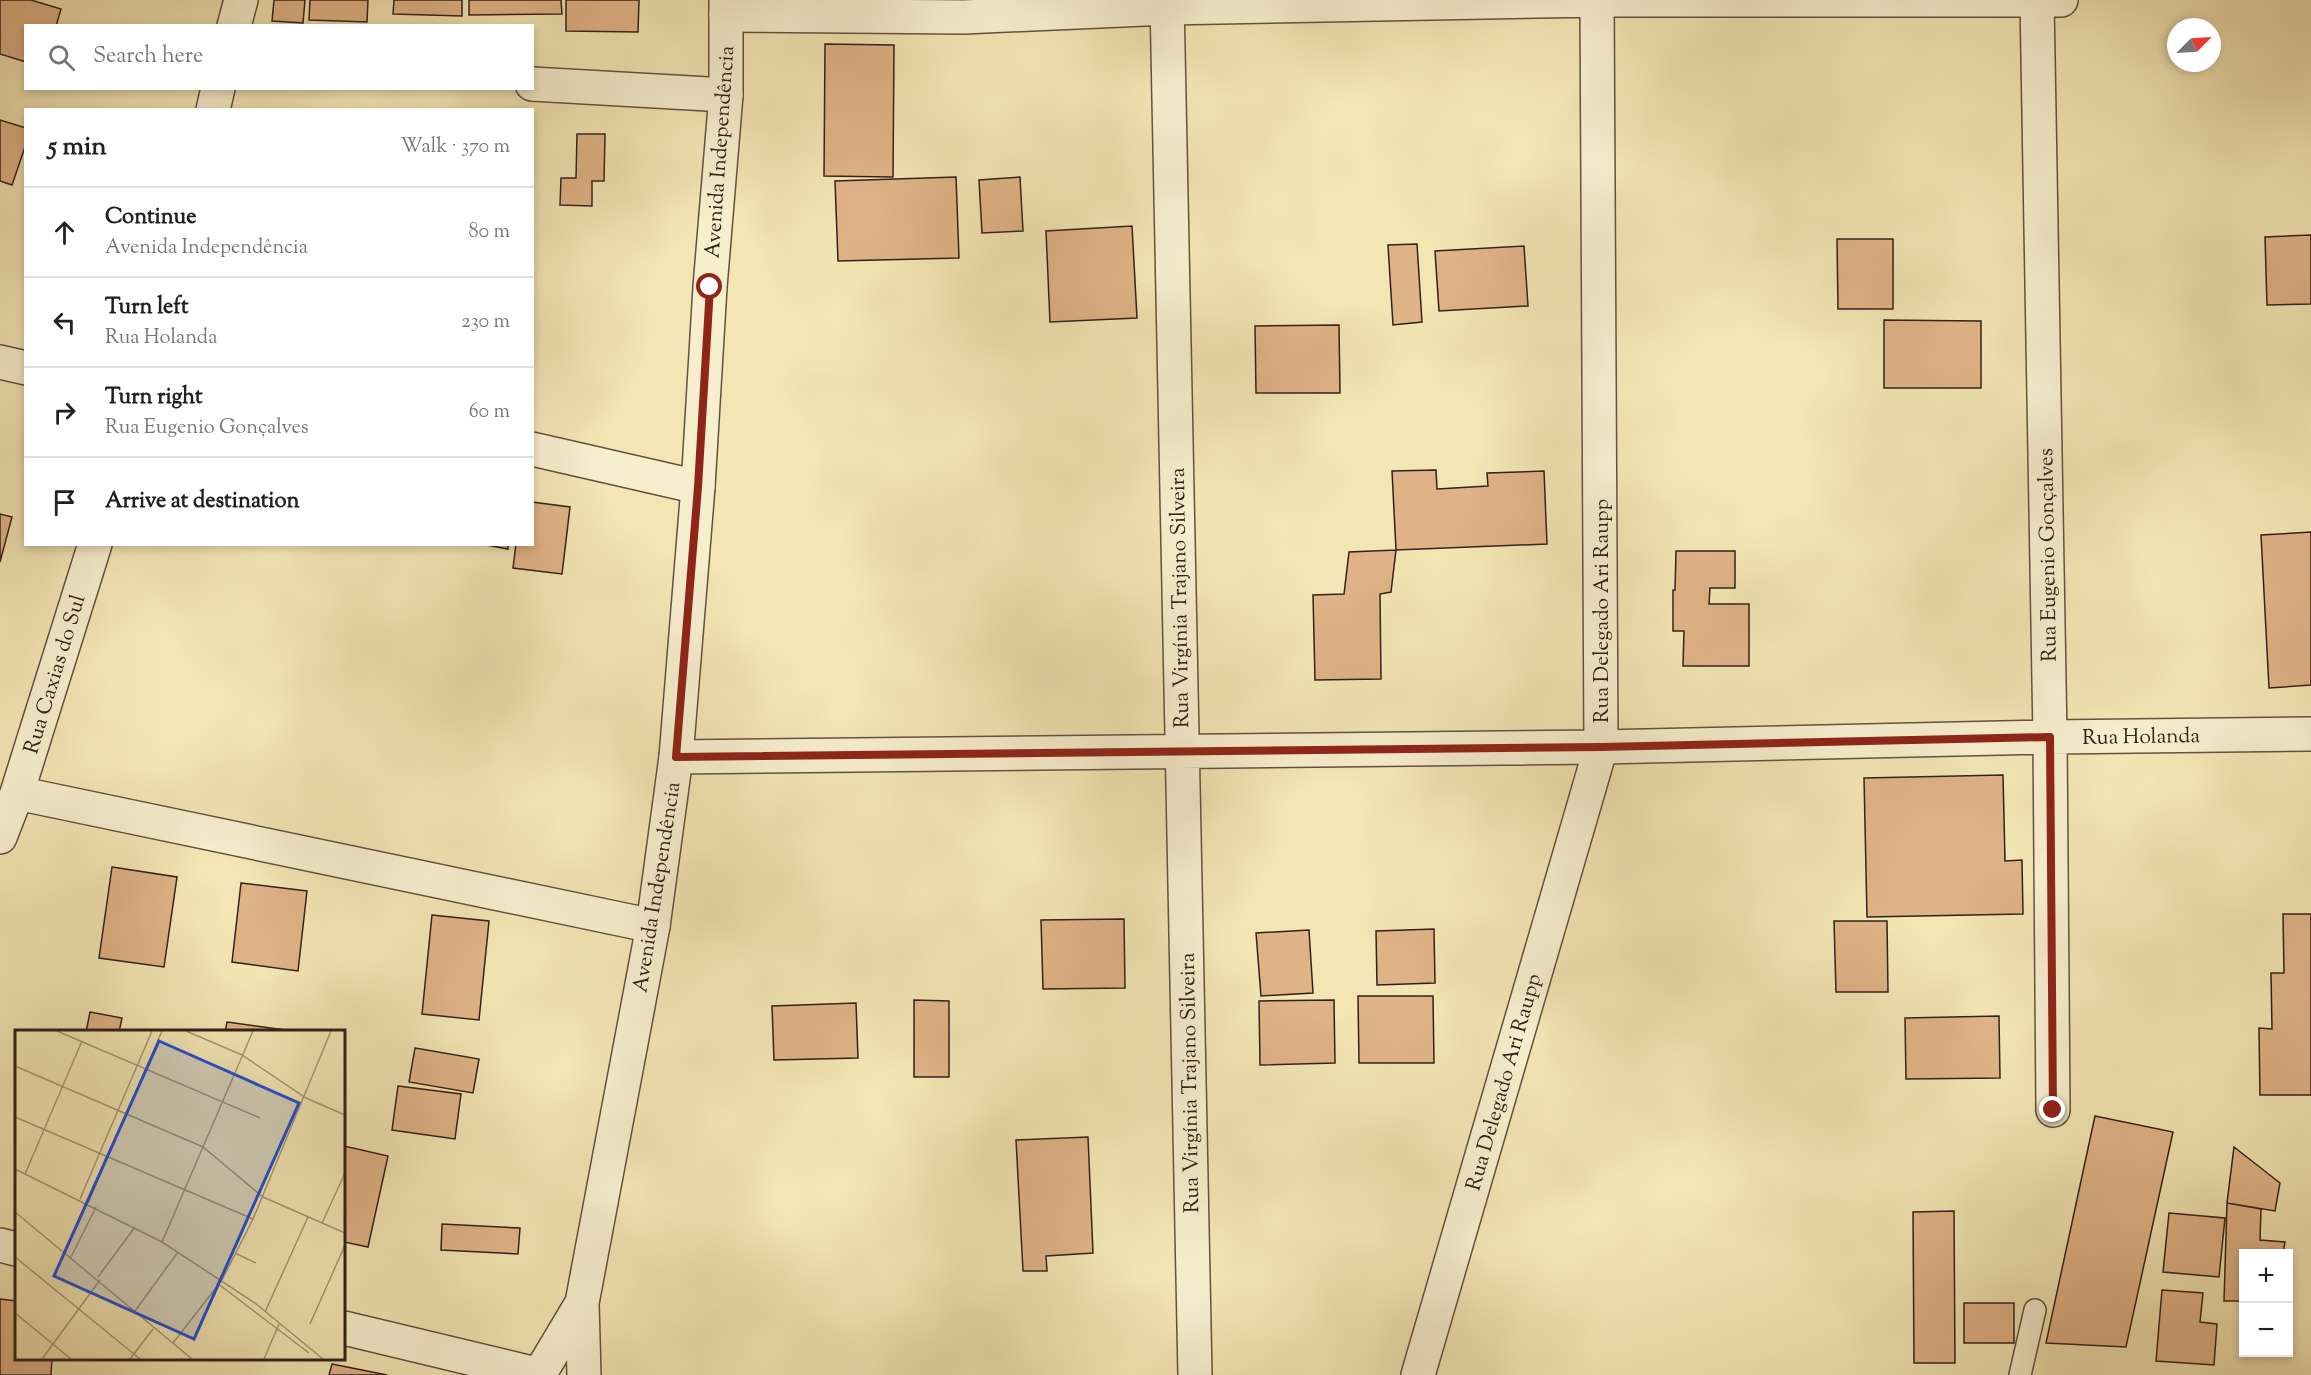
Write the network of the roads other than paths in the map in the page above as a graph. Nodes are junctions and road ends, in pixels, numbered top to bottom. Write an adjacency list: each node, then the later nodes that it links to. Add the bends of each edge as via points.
1 (241, 0): 6 (street)
2 (1597, 0): 3 (street); 4 (street); 18 (street, Rua Delegado Ari Raupp)
3 (2045, 0): 17 (street, Rua Eugenio Gonçalves)
4 (1167, 4): 5 (street, via 964,17); 19 (street, Rua Virgínia Trajano Silveira)
5 (726, 7): 9 (street, Avenida Independência)
6 (235, 24)
7 (534, 84): 9 (street)
8 (218, 90): 10 (street)
9 (726, 95): 14 (street, Avenida Independência)
10 (213, 108)
11 (0, 362): 12 (street)
12 (24, 368)
13 (534, 449): 14 (street)
14 (698, 487): 20 (street, Avenida Independência)
15 (94, 546): 21 (street, Rua Caxias do Sul)
16 (2311, 734): 17 (street, Rua Holanda)
17 (2050, 737): 18 (street, Rua Holanda); 24 (street, Rua Eugenio Gonçalves)
18 (1601, 747): 19 (street, Rua Holanda); 33 (street, Rua Delegado Ari Raupp)
19 (1183, 751): 20 (street, Rua Holanda); 32 (street, Rua Virgínia Trajano Silveira)
20 (676, 757): 23 (street, Avenida Independência)
21 (17, 793): 22 (street, Rua Caxias do Sul); 23 (street)
22 (0, 837)
23 (653, 926): 27 (street, Avenida Independência)
24 (2053, 1110)
25 (0, 1245): 26 (street)
26 (15, 1249)
27 (582, 1302): 30 (street, Avenida Independência); 31 (street, Avenida Independência)
28 (2035, 1310): 34 (lane)
29 (345, 1328): 30 (street)
30 (540, 1375)
31 (584, 1375)
32 (1195, 1375)
33 (1418, 1375)
34 (2020, 1375)

